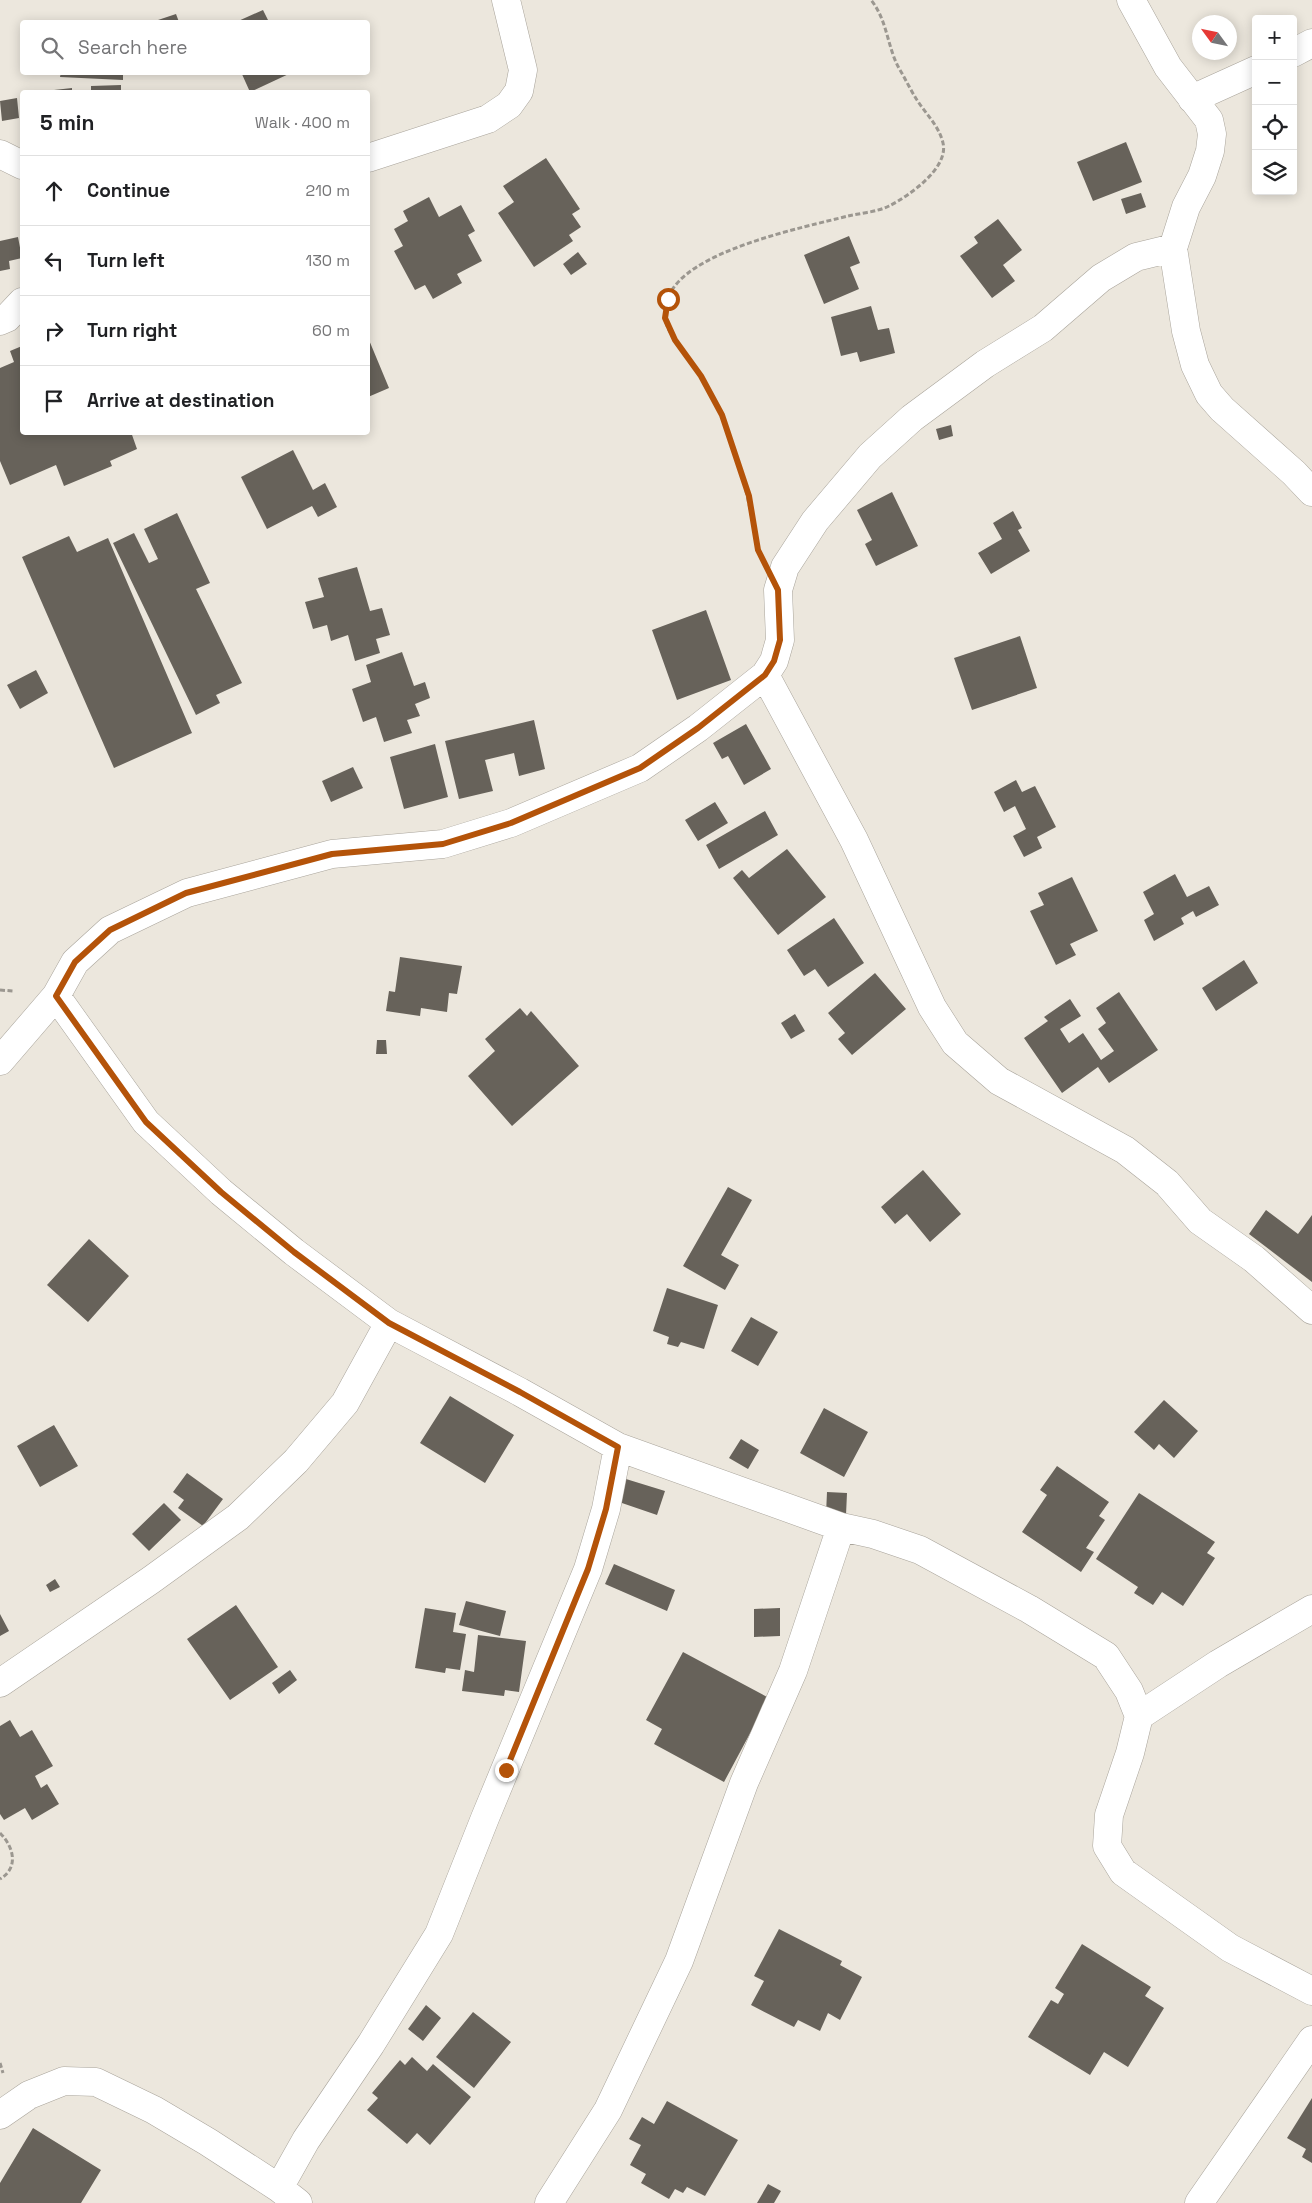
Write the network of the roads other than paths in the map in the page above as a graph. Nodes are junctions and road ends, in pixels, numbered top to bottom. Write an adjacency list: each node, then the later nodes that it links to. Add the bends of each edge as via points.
1 (506, 0): 8 (street, via 523,70 519,91 509,105 488,119)
2 (1131, 0): 6 (street, via 1168,67)
3 (1312, 44): 4 (street)
4 (1297, 51)
5 (1252, 72): 6 (street)
6 (1192, 98): 10 (street, via 1209,120 1212,134 1210,151)
7 (0, 154): 9 (street)
8 (370, 157)
9 (20, 164)
10 (1173, 248): 13 (street, via 1186,331 1195,364 1209,394); 14 (street, via 1136,257 1101,278 1043,328 985,364 912,418 870,456 815,521 785,567 778,590 780,640 774,661)
11 (20, 304): 12 (street)
12 (0, 321)
13 (1312, 492)
14 (765, 675): 15 (street, via 698,728 640,768 511,823 443,844 332,854 186,893 110,930 75,962); 17 (street, via 854,840 932,1007 954,1043 998,1081 1125,1150 1167,1182 1200,1221 1254,1259)
15 (56, 996): 16 (street); 18 (street, via 146,1122 228,1198)
16 (0, 1061)
17 (1312, 1310)
18 (389, 1323): 19 (street); 22 (street, via 345,1403 296,1462 238,1517)
19 (618, 1447): 20 (street); 27 (street, via 606,1509 588,1569 439,1934 371,2044 306,2140)
20 (841, 1527): 23 (street, via 920,1550 1029,1609 1106,1656 1129,1691); 28 (street, via 793,1672 744,1783 679,1961 608,2110)
21 (1312, 1609): 23 (street, via 1218,1664)
22 (0, 1683)
23 (1139, 1716): 24 (street, via 1109,1815 1107,1846 1123,1872 1230,1948)
24 (1312, 1991)
25 (1312, 2040): 29 (street)
26 (0, 2115): 27 (street, via 29,2095 64,2081 96,2082 154,2110)
27 (288, 2195)
28 (549, 2203)
29 (1199, 2203)

